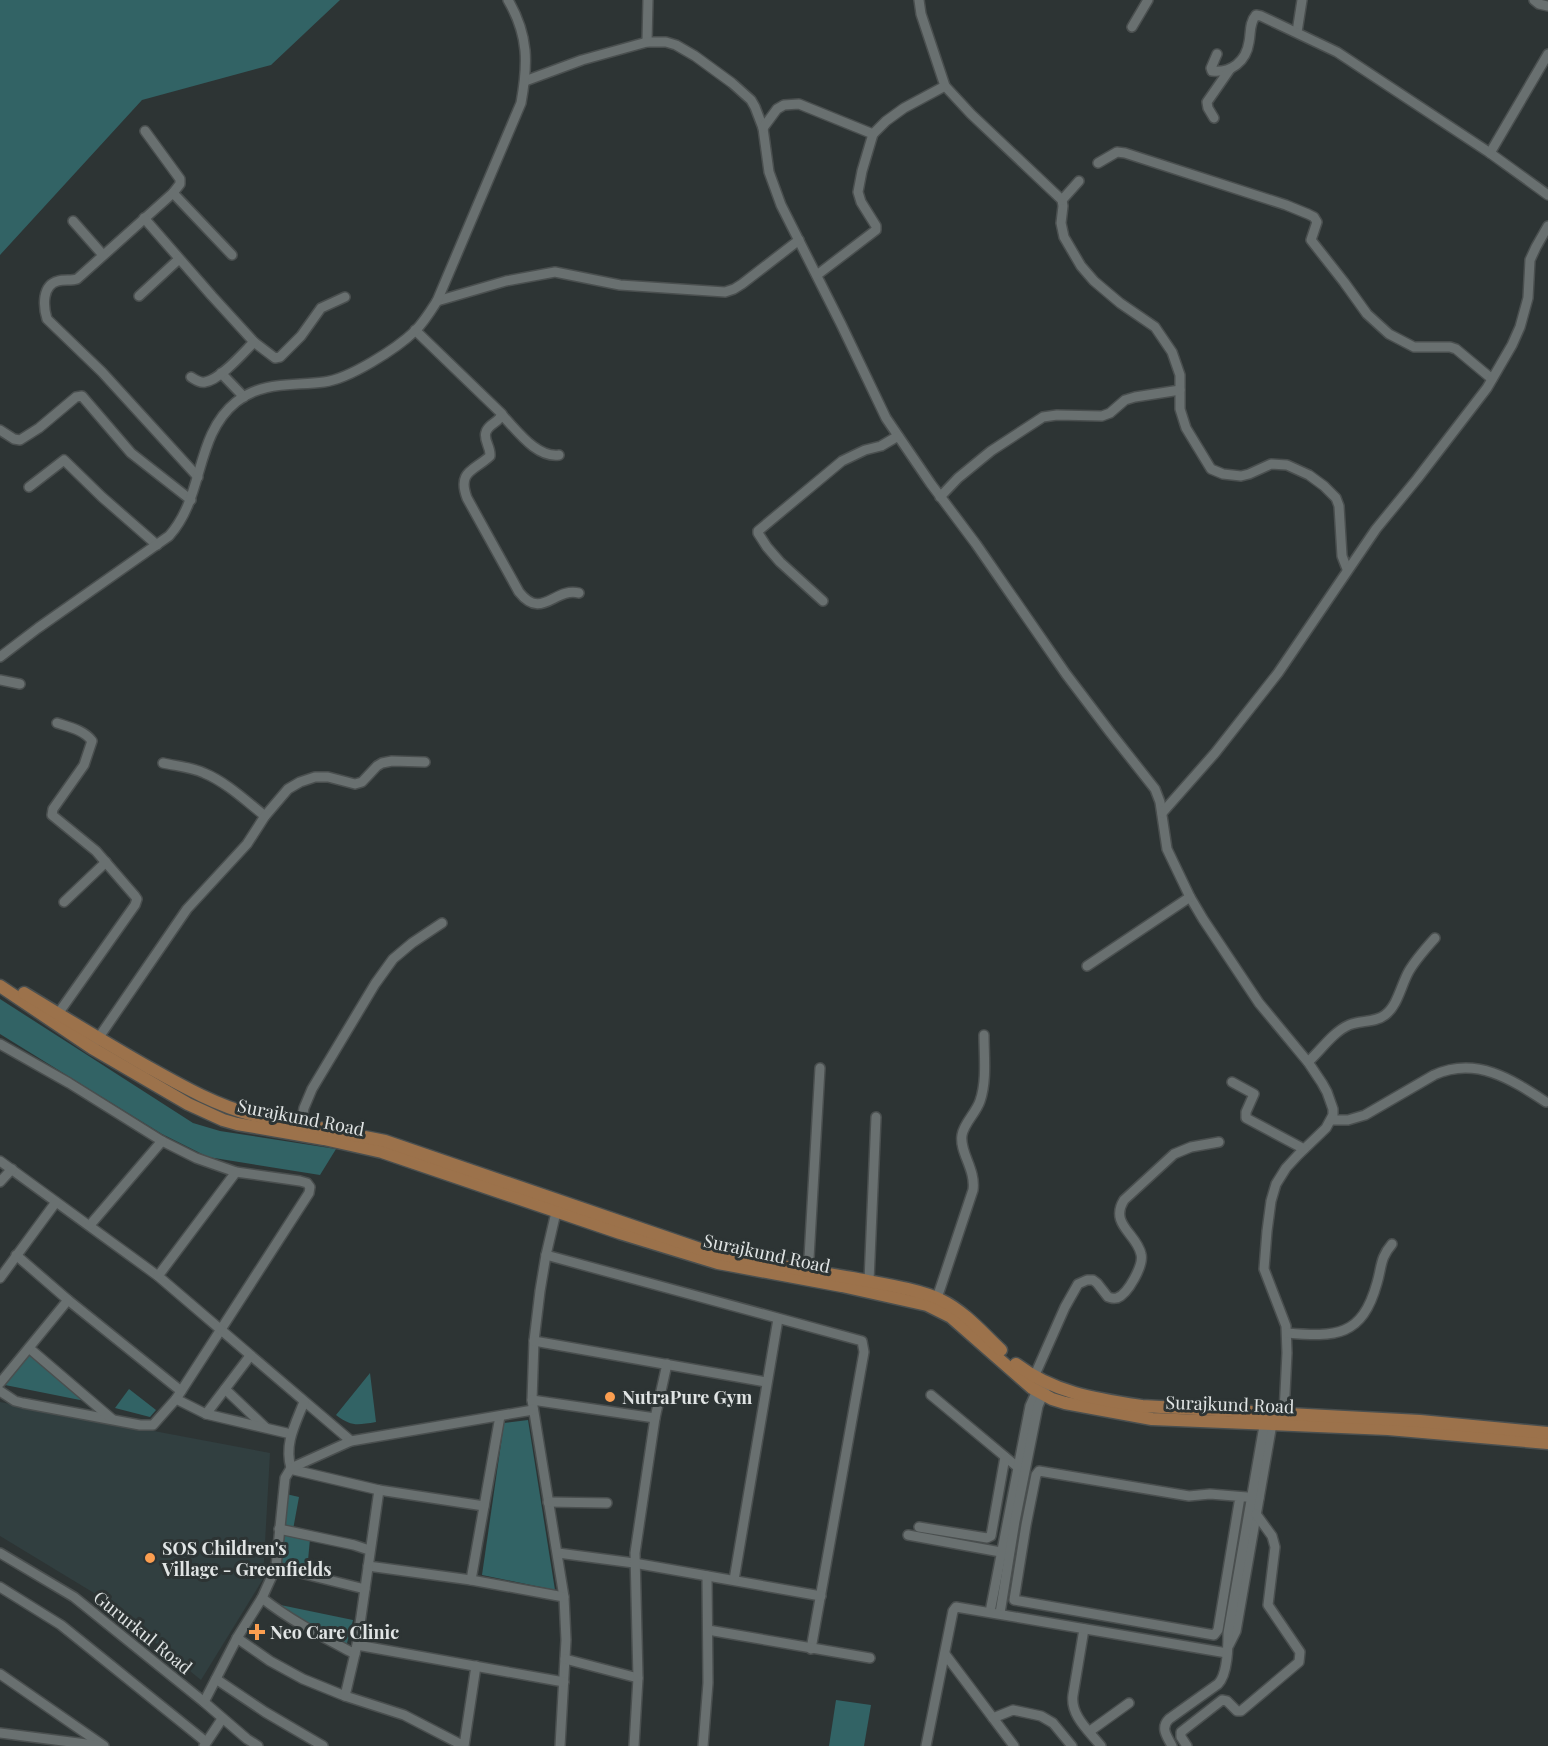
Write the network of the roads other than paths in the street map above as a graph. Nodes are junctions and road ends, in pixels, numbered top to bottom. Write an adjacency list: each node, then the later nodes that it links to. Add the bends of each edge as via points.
1 (508, 0): 14 (street, via 522,32)
2 (648, 0): 10 (street)
3 (919, 0): 15 (street)
4 (1148, 0): 8 (street)
5 (1302, 0): 9 (street)
6 (1534, 0): 7 (street)
7 (1548, 6)
8 (1132, 27)
9 (1297, 32): 13 (street, via 1256,15 1244,57); 20 (street, via 1337,52)
10 (647, 42): 14 (street); 17 (street, via 666,42 696,56 751,100)
11 (1217, 54): 13 (street, via 1212,71)
12 (1548, 54): 20 (street)
13 (1230, 69): 16 (street, via 1207,102)
14 (525, 81): 36 (street, via 521,103)
15 (945, 86): 19 (street, via 904,108); 25 (street)
16 (1214, 118)
17 (763, 128): 19 (street, via 777,109 799,104); 29 (street, via 769,172)
18 (145, 131): 23 (street, via 180,179)
19 (873, 134): 33 (street, via 858,192 876,230)
20 (1490, 153): 24 (street)
21 (1098, 163): 41 (street, via 1117,152 1125,153 1314,217 1317,226 1311,240 1372,319 1389,334 1414,347 1456,349)
22 (1079, 181): 25 (street)
23 (173, 193): 26 (street); 31 (street)
24 (1548, 195)
25 (1062, 200): 42 (street, via 1062,229 1074,256 1094,281 1159,332 1175,358)
26 (144, 218): 30 (street); 32 (street)
27 (73, 221): 30 (street)
28 (1548, 226): 41 (street, via 1530,260 1520,327)
29 (799, 240): 33 (street); 36 (street, via 742,284 725,292 620,285 555,272 506,281)
30 (104, 255): 48 (street, via 75,280 60,280 49,286 45,301 47,319 102,372)
31 (232, 255)
32 (179, 259): 34 (street); 38 (street)
33 (817, 275): 46 (street)
34 (139, 296)
35 (345, 297): 38 (street, via 321,308 280,357)
36 (437, 302): 37 (street)
37 (415, 330): 43 (street, via 341,378 268,386); 44 (street)
38 (254, 342): 39 (street)
39 (221, 373): 40 (street, via 203,382); 43 (street)
40 (191, 377)
41 (1492, 379): 53 (street)
42 (1180, 390): 50 (street, via 1125,400 1102,416 1043,417 991,452); 53 (street, via 1186,428 1213,471 1245,475 1271,464 1292,466 1333,494 1339,506 1342,556)
43 (244, 396): 48 (street, via 217,425)
44 (502, 416): 47 (street, via 540,451 551,456); 54 (street, via 487,430 490,456 463,480 466,498 523,597 541,604 566,592)
45 (0, 430): 51 (street, via 21,440 82,396 131,453)
46 (898, 436): 50 (street); 55 (street, via 842,461 758,531 771,553)
47 (559, 454)
48 (198, 477): 51 (street)
49 (29, 487): 52 (street, via 64,460)
50 (940, 497): 62 (street, via 1072,682 1155,789)
51 (191, 500): 52 (street, via 177,528)
52 (158, 545): 56 (street)
53 (1347, 569): 62 (street, via 1278,673)
54 (579, 593)
55 (823, 601)
56 (0, 657)
57 (0, 680): 58 (street)
58 (20, 684)
59 (57, 723): 64 (street, via 80,731 92,741 84,765 52,814)
60 (425, 762): 63 (street, via 382,763 355,784 328,777 310,778 288,789)
61 (163, 763): 63 (street, via 207,774)
62 (1162, 813): 65 (street, via 1167,849)
63 (265, 816): 74 (street, via 247,844 187,909)
64 (105, 862): 66 (street); 72 (street, via 135,896 136,903)
65 (1190, 897): 69 (street); 76 (street, via 1259,1003)
66 (64, 902)
67 (442, 923): 82 (street, via 397,956 375,984 312,1089)
68 (1435, 938): 76 (street, via 1415,961 1388,1012 1375,1020 1343,1028)
69 (1087, 966)
70 (0, 978): 72 (main road, Surajkund Road)
71 (0, 986): 72 (main road, Surajkund Road)
72 (56, 1017): 74 (main road, Surajkund Road)
73 (984, 1035): 100 (street, via 982,1093 962,1135 974,1186)
74 (95, 1043): 82 (main road, Surajkund Road, via 213,1102); 91 (main road, Surajkund Road, via 188,1104 223,1120 382,1152)
75 (0, 1044): 83 (street)
76 (1308, 1062): 81 (street, via 1330,1099)
77 (820, 1068): 97 (street)
78 (1232, 1082): 85 (street, via 1254,1094 1245,1114 1248,1120)
79 (1546, 1102): 81 (street, via 1509,1079 1460,1067 1434,1075 1357,1118)
80 (876, 1117): 99 (street)
81 (1331, 1120): 85 (street)
82 (301, 1125): 91 (main road, Surajkund Road, via 385,1141)
83 (162, 1141): 88 (street); 92 (street)
84 (1219, 1142): 111 (street, via 1174,1154 1124,1200 1119,1214 1142,1255 1139,1270 1124,1293 1116,1298 1108,1297 1093,1280 1078,1284 1065,1307)
85 (1304, 1149): 104 (street, via 1276,1184 1267,1231 1264,1269)
86 (0, 1161): 87 (street)
87 (12, 1169): 89 (street); 90 (street)
88 (236, 1172): 96 (street); 103 (street, via 300,1180 310,1190)
89 (0, 1182)
90 (56, 1202): 92 (street); 94 (street)
91 (558, 1206): 95 (street); 97 (main road, Surajkund Road, via 703,1250)
92 (90, 1225): 96 (street)
93 (1392, 1244): 104 (street, via 1382,1258 1370,1301 1353,1327 1327,1335)
94 (16, 1255): 98 (street); 101 (street)
95 (546, 1255): 102 (street); 105 (street)
96 (159, 1276): 103 (street)
97 (808, 1276): 99 (main road, Surajkund Road); 111 (main road, Surajkund Road, via 934,1308)
98 (0, 1278)
99 (869, 1281): 100 (main road, Surajkund Road)
100 (937, 1298): 111 (main road, Surajkund Road, via 958,1311)
101 (68, 1300): 106 (street); 114 (street)
102 (778, 1319): 109 (street); 157 (street, via 860,1339 864,1347)
103 (221, 1329): 107 (street); 114 (street)
104 (1287, 1333): 120 (street, via 1287,1371)
105 (534, 1341): 108 (street); 117 (street)
106 (29, 1348): 110 (street); 122 (street)
107 (250, 1356): 112 (street); 116 (street)
108 (667, 1364): 109 (street); 121 (street)
109 (766, 1382): 154 (street)
110 (0, 1383)
111 (1040, 1386): 120 (main road, Surajkund Road, via 1142,1406); 130 (street)
112 (225, 1389): 118 (street); 123 (street)
113 (0, 1391): 122 (street, via 15,1401)
114 (179, 1395): 118 (street); 122 (street, via 153,1425)
115 (931, 1395): 128 (street)
116 (304, 1402): 125 (street); 126 (street)
117 (533, 1405): 119 (street); 121 (street); 134 (street)
118 (206, 1414): 123 (street)
119 (500, 1416): 126 (street); 136 (street)
120 (1272, 1417): 124 (main road, Surajkund Road, via 1420,1421); 127 (main road, Surajkund Road); 133 (street)
121 (655, 1418): 149 (street)
122 (112, 1419)
123 (265, 1427): 125 (street)
124 (1548, 1433)
125 (291, 1434): 129 (street)
126 (351, 1441): 129 (street)
127 (1548, 1443)
128 (1005, 1457): 130 (street); 142 (street)
129 (291, 1468): 131 (street); 141 (street, via 285,1478)
130 (1022, 1471): 138 (street); 143 (street)
131 (379, 1490): 136 (street); 145 (street)
132 (1240, 1497): 133 (street); 139 (street, via 1189,1496 1041,1471 1036,1475); 139 (street, via 1218,1630 1214,1635 1015,1601)
133 (1255, 1498): 137 (street); 166 (street)
134 (548, 1502): 135 (street); 147 (street)
135 (607, 1503)
136 (484, 1506): 153 (street)
137 (1256, 1514): 166 (street, via 1236,1631); 194 (street, via 1275,1547 1268,1605 1300,1652 1299,1662 1241,1711 1222,1700 1181,1732)
138 (1015, 1521): 139 (street); 148 (street)
139 (1026, 1525)
140 (919, 1527): 142 (street, via 987,1538)
141 (279, 1529): 145 (street); 151 (street)
142 (993, 1530): 143 (street)
143 (1006, 1532): 148 (street)
144 (908, 1535): 148 (street)
145 (369, 1550): 150 (street)
146 (0, 1553): 176 (street, Gururkul Road, via 74,1598)
147 (558, 1553): 149 (street); 158 (street)
148 (1006, 1553): 160 (street)
149 (634, 1563): 152 (street); 172 (street)
150 (368, 1566): 153 (street); 156 (street)
151 (276, 1567): 156 (street); 159 (street)
152 (707, 1576): 154 (street); 162 (street)
153 (471, 1580): 158 (street)
154 (734, 1580): 157 (street)
155 (0, 1587): 182 (street, via 61,1625)
156 (365, 1589): 165 (street)
157 (821, 1596): 164 (street)
158 (564, 1597): 169 (street)
159 (262, 1598): 163 (street); 165 (street, via 311,1631)
160 (995, 1612): 161 (street); 167 (street, via 954,1608)
161 (1084, 1629): 166 (street); 180 (street, via 1072,1700 1075,1713)
162 (708, 1630): 164 (street); 188 (street)
163 (237, 1638): 173 (street); 175 (street, via 280,1668)
164 (811, 1649): 168 (street)
165 (356, 1650): 170 (street); 175 (street)
166 (1227, 1650): 193 (street, via 1221,1682 1165,1723)
167 (945, 1654): 178 (street); 189 (street)
168 (870, 1658)
169 (565, 1659): 172 (street); 174 (street)
170 (476, 1666): 174 (street); 175 (street, via 464,1746 411,1718)
171 (0, 1674): 183 (street)
172 (638, 1678): 187 (street)
173 (216, 1679): 176 (street); 185 (street)
174 (564, 1683): 186 (street)
175 (345, 1696)
176 (204, 1702): 179 (street, Gururkul Road)
177 (1129, 1703): 180 (street)
178 (993, 1718): 190 (street); 191 (street, via 1013,1710 1041,1716 1053,1723)
179 (222, 1719): 182 (street); 184 (street, Gururkul Road)
180 (1090, 1731): 192 (street)
181 (0, 1733): 183 (street)
182 (205, 1744)
183 (103, 1746)
184 (258, 1746)
185 (323, 1746)
186 (560, 1746)
187 (634, 1746)
188 (704, 1746)
189 (926, 1746)
190 (1014, 1746)
191 (1072, 1746)
192 (1101, 1746)
193 (1172, 1746)
194 (1187, 1746)

